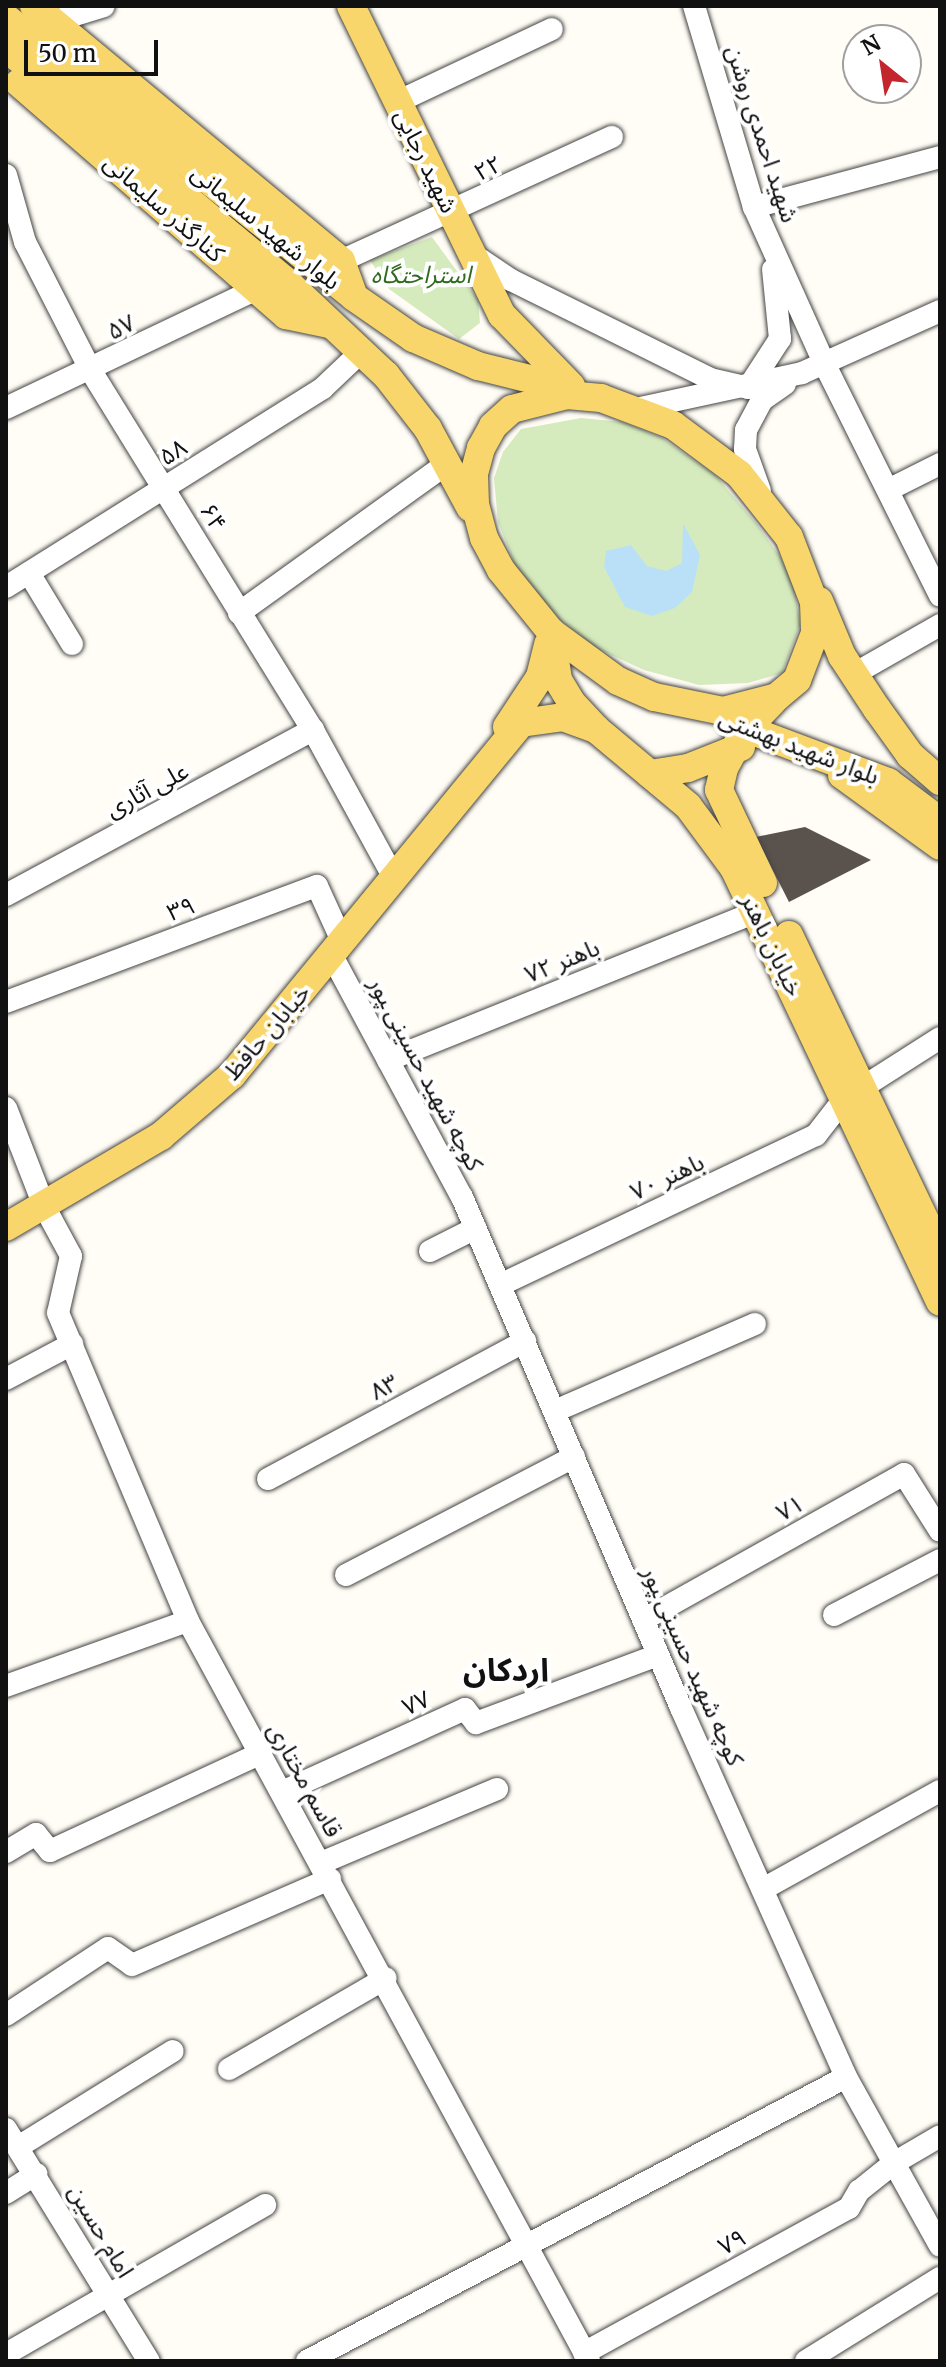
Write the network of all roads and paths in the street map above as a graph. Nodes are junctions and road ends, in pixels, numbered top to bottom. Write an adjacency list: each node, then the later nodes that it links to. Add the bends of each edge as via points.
1 (104, 6): 4 (street)
2 (351, 6): 9 (main road, شهید رجایی)
3 (694, 6): 13 (street, شهید احمدی روشن)
4 (43, 14): 18 (main road)
5 (6, 18): 20 (main road, بلوار شهید سلیمانی)
6 (552, 29): 9 (street)
7 (6, 48): 22 (main road, بلوار شهید سلیمانی)
8 (6, 72): 19 (main road, کنارگذر سلیمانی)
9 (397, 102): 14 (main road, شهید رجایی)
10 (612, 137): 14 (street, ۲۲)
11 (940, 157): 13 (street)
12 (6, 175): 15 (street, ۶۴)
13 (754, 207): 16 (street, شهید احمدی روشن)
14 (452, 214): 17 (main road, شهید رجایی); 18 (street, ۲۲)
15 (12, 220): 25 (street, ۶۴)
16 (769, 241): 24 (street, شهید احمدی روشن); 27 (street, via 780,339)
17 (471, 253): 27 (street, via 511,280 696,373); 28 (main road, شهید رجایی, via 502,315)
18 (341, 261): 20 (main road)
19 (257, 289): 22 (main road, کنارگذر سلیمانی, via 286,315); 25 (street, ۵۷)
20 (354, 297): 28 (main road, بلوار شهید سلیمانی, via 443,353)
21 (940, 311): 24 (street)
22 (332, 325): 23 (main road, بلوار شهید سلیمانی)
23 (361, 352): 31 (main road, بلوار شهید سلیمانی, via 386,375); 33 (street, ۵۸, via 323,388)
24 (824, 363): 26 (street); 34 (street, شهید احمدی روشن)
25 (91, 371): 29 (street, ۵۷); 33 (street, ۶۴)
26 (802, 373): 27 (street); 35 (street, via 762,400 746,430 751,473)
27 (748, 388): 30 (street)
28 (589, 395): 30 (main road, بلوار شهید سلیمانی); 36 (main road, via 538,400 512,409 493,426 474,474)
29 (6, 408)
30 (636, 409): 35 (main road, بلوار شهید سلیمانی, via 706,448)
31 (448, 463): 36 (main road, بلوار شهید سلیمانی); 41 (street)
32 (940, 464): 34 (street)
33 (166, 488): 38 (street, ۵۸); 41 (street, ۶۴)
34 (888, 490): 40 (street, شهید احمدی روشن)
35 (766, 503): 37 (main road, بلوار شهید بهشتی)
36 (484, 538): 43 (main road, بلوار شهید سلیمانی, via 501,570)
37 (805, 570): 45 (main road, بلوار شهید بهشتی); 46 (main road, خیابان باهنر, via 815,633 797,680)
38 (29, 573): 39 (street, ۵۸); 44 (street)
39 (6, 587)
40 (940, 596)
41 (239, 613): 50 (street, ۶۴)
42 (940, 625): 45 (street)
43 (551, 632): 47 (main road, بلوار شهید سلیمانی, via 618,681 654,697); 49 (main road, خیابان باهنر, via 558,680); 55 (main road, خیابان حافظ, via 540,677)
44 (72, 644)
45 (854, 674): 48 (main road, بلوار شهید بهشتی)
46 (777, 697): 47 (main road, via 723,711); 51 (main road, خیابان باهنر)
47 (694, 705): 51 (main road, بلوار شهید بهشتی)
48 (877, 709): 53 (main road); 56 (main road, بلوار شهید بهشتی, via 910,755)
49 (596, 729): 54 (main road, خیابان باهنر); 55 (main road, خیابان حافظ, via 563,717 533,718 510,733)
50 (313, 730): 59 (street, ۶۴); 60 (street, علی آثاری)
51 (740, 740): 52 (main road, بلوار شهید بهشتی, via 779,743); 54 (main road, via 688,768); 66 (main road, خیابان باهنر, via 719,790)
52 (815, 756): 57 (main road, بلوار شهید بهشتی, via 888,782); 58 (main road)
53 (940, 758)
54 (650, 774): 61 (main road, خیابان باهنر, via 709,830)
55 (474, 776): 59 (main road, خیابان حافظ)
56 (940, 781)
57 (940, 821)
58 (940, 846)
59 (394, 878): 62 (main road, خیابان حافظ)
60 (6, 895)
61 (756, 912): 65 (street, باهنر ۷۲); 66 (main road, خیابان باهنر)
62 (338, 949): 63 (street, ۳۹, via 317,886); 65 (street, کوچه شهید حسینی ‍پور); 68 (main road, خیابان حافظ, via 271,1032 196,1109 115,1166)
63 (6, 1002)
64 (940, 1038): 66 (street, باهنر ۷۰)
65 (388, 1060): 71 (street, کوچه شهید حسینی ‍پور)
66 (853, 1093): 69 (main road, خیابان باهنر); 74 (street, باهنر ۷۰, via 816,1135); 75 (main road, خیابان باهنر)
67 (6, 1108): 68 (street, قاسم مختاری)
68 (44, 1206): 70 (main road, خیابان حافظ); 78 (street, قاسم مختاری, via 71,1256 58,1313)
69 (933, 1218): 73 (main road, خیابان باهنر)
70 (6, 1227)
71 (476, 1228): 72 (street); 74 (street, کوچه شهید حسینی ‍پور)
72 (430, 1251)
73 (940, 1252)
74 (500, 1285): 77 (street, کوچه شهید حسینی ‍پور)
75 (940, 1302)
76 (755, 1324): 80 (street)
77 (525, 1341): 80 (street, کوچه شهید حسینی ‍پور); 82 (street, ۸۳)
78 (72, 1344): 79 (street); 88 (street, قاسم مختاری)
79 (6, 1379)
80 (555, 1411): 81 (street, کوچه شهید حسینی ‍پور)
81 (574, 1457): 85 (street); 87 (street, کوچه شهید حسینی ‍پور)
82 (268, 1479)
83 (938, 1526): 87 (street, ۷۱, via 904,1474)
84 (940, 1560): 86 (street)
85 (346, 1575)
86 (834, 1615)
87 (643, 1620): 89 (street, کوچه شهید حسینی ‍پور)
88 (188, 1621): 90 (street); 91 (street, قاسم مختاری)
89 (658, 1655): 94 (street, ۷۷, via 476,1723 465,1709); 97 (street, کوچه شهید حسینی ‍پور)
90 (6, 1686)
91 (261, 1753): 94 (street, قاسم مختاری); 95 (street, via 50,1851 36,1834)
92 (497, 1789): 96 (street)
93 (940, 1791): 97 (street)
94 (282, 1792): 96 (street, قاسم مختاری)
95 (6, 1852)
96 (326, 1871): 98 (street, قاسم مختاری); 99 (street, via 132,1965 108,1948)
97 (763, 1889): 102 (street, کوچه شهید حسینی ‍پور)
98 (386, 1978): 101 (street); 109 (street, قاسم مختاری)
99 (6, 2015)
100 (173, 2051): 104 (street)
101 (229, 2069)
102 (846, 2077): 105 (street, کوچه شهید حسینی ‍پور); 109 (street)
103 (940, 2136): 105 (street, ۷۹)
104 (12, 2138): 106 (street, امام حسین)
105 (894, 2163): 110 (street, کوچه شهید حسینی ‍پور); 114 (street, ۷۹, via 859,2191 849,2208)
106 (37, 2174): 107 (street); 112 (street, امام حسین)
107 (6, 2193)
108 (265, 2205): 112 (street)
109 (528, 2241): 114 (street, قاسم مختاری); 116 (street)
110 (940, 2246)
111 (940, 2278): 117 (street)
112 (107, 2291): 113 (street); 115 (street, امام حسین)
113 (6, 2354)
114 (586, 2357)
115 (149, 2361)
116 (307, 2361)
117 (806, 2361)

